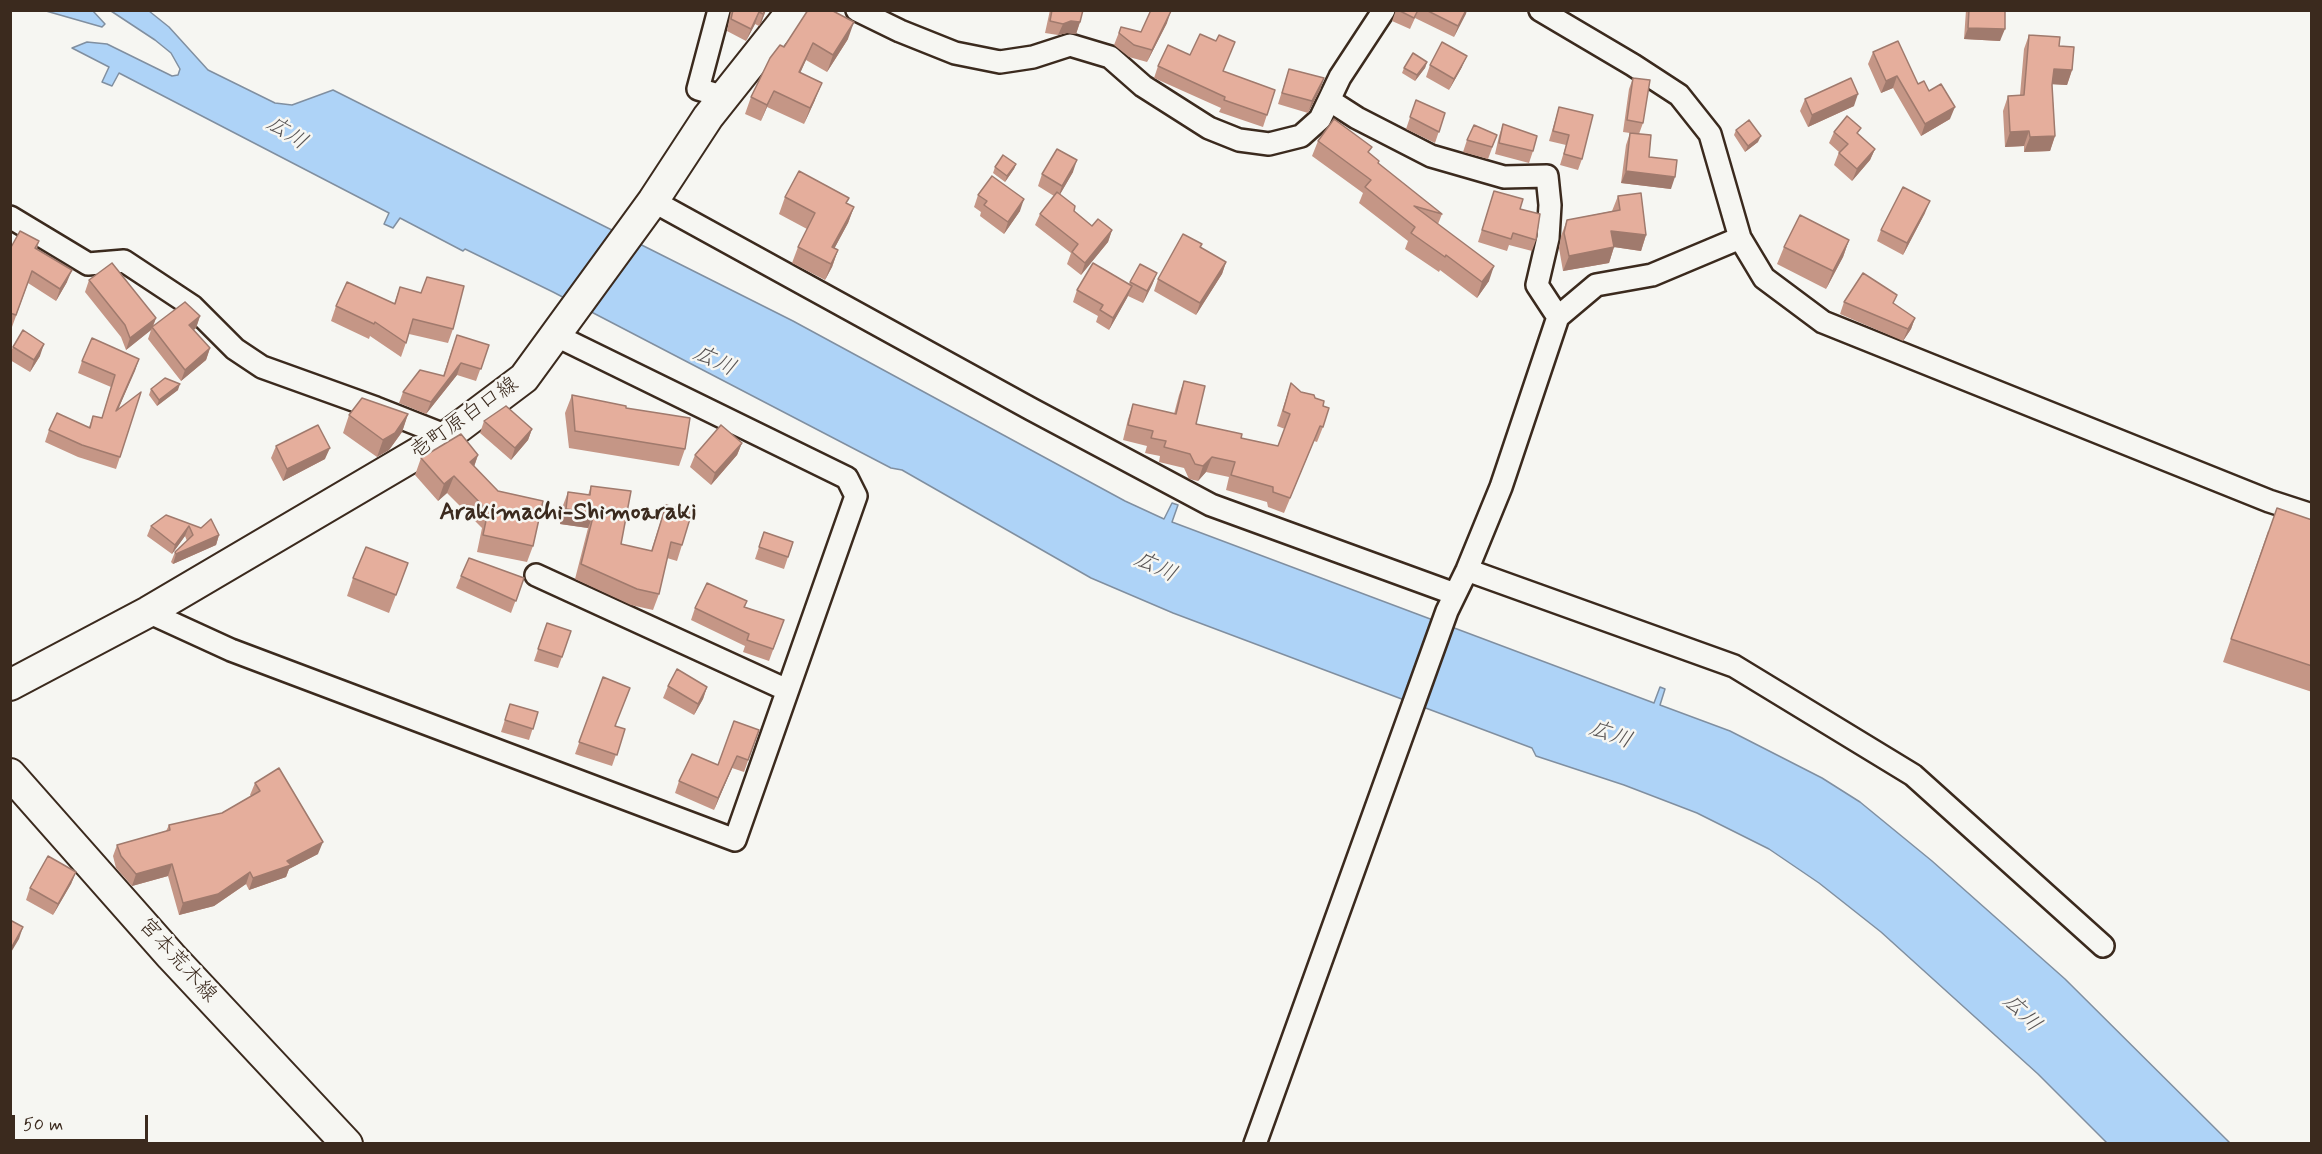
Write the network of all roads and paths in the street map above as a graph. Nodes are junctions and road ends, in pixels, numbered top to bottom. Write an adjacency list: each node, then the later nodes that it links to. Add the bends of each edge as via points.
1 (719, 10): 6 (street, via 698,89)
2 (793, 10): 6 (main road, 壱町原白口線)
3 (857, 10): 7 (street, via 955,53 1000,62 1070,45 1110,57 1143,86 1209,128 1239,140 1269,144 1301,136 1320,118)
4 (1384, 10): 7 (street)
5 (1540, 10): 10 (street, via 1678,95 1710,134)
6 (725, 97): 8 (main road, 壱町原白口線)
7 (1329, 100): 11 (street, via 1431,156 1504,177 1547,176 1548,238 1537,285)
8 (645, 210): 12 (main road, 壱町原白口線); 17 (street, via 1211,506)
9 (10, 217): 13 (street, via 88,264 124,261 192,306 235,349 262,367)
10 (1740, 238): 11 (street, via 1652,275 1596,285); 14 (street, via 1764,278 1823,322)
11 (1558, 317): 15 (street, via 1501,487)
12 (559, 331): 13 (main road, 壱町原白口線, via 524,378); 20 (street, via 847,478 856,496)
13 (447, 436): 18 (main road, 壱町原白口線)
14 (2312, 515)
15 (1467, 570): 17 (street); 22 (street, via 1734,666 1913,775)
16 (536, 575): 20 (street)
17 (1451, 603): 24 (street)
18 (148, 612): 19 (main road, 壱町原白口線); 20 (street, via 231,650 735,840)
19 (10, 685)
20 (787, 690)
21 (10, 774): 23 (main road, 宮本荒木線, via 171,956)
22 (2103, 946)
23 (347, 1143)
24 (1255, 1143)

